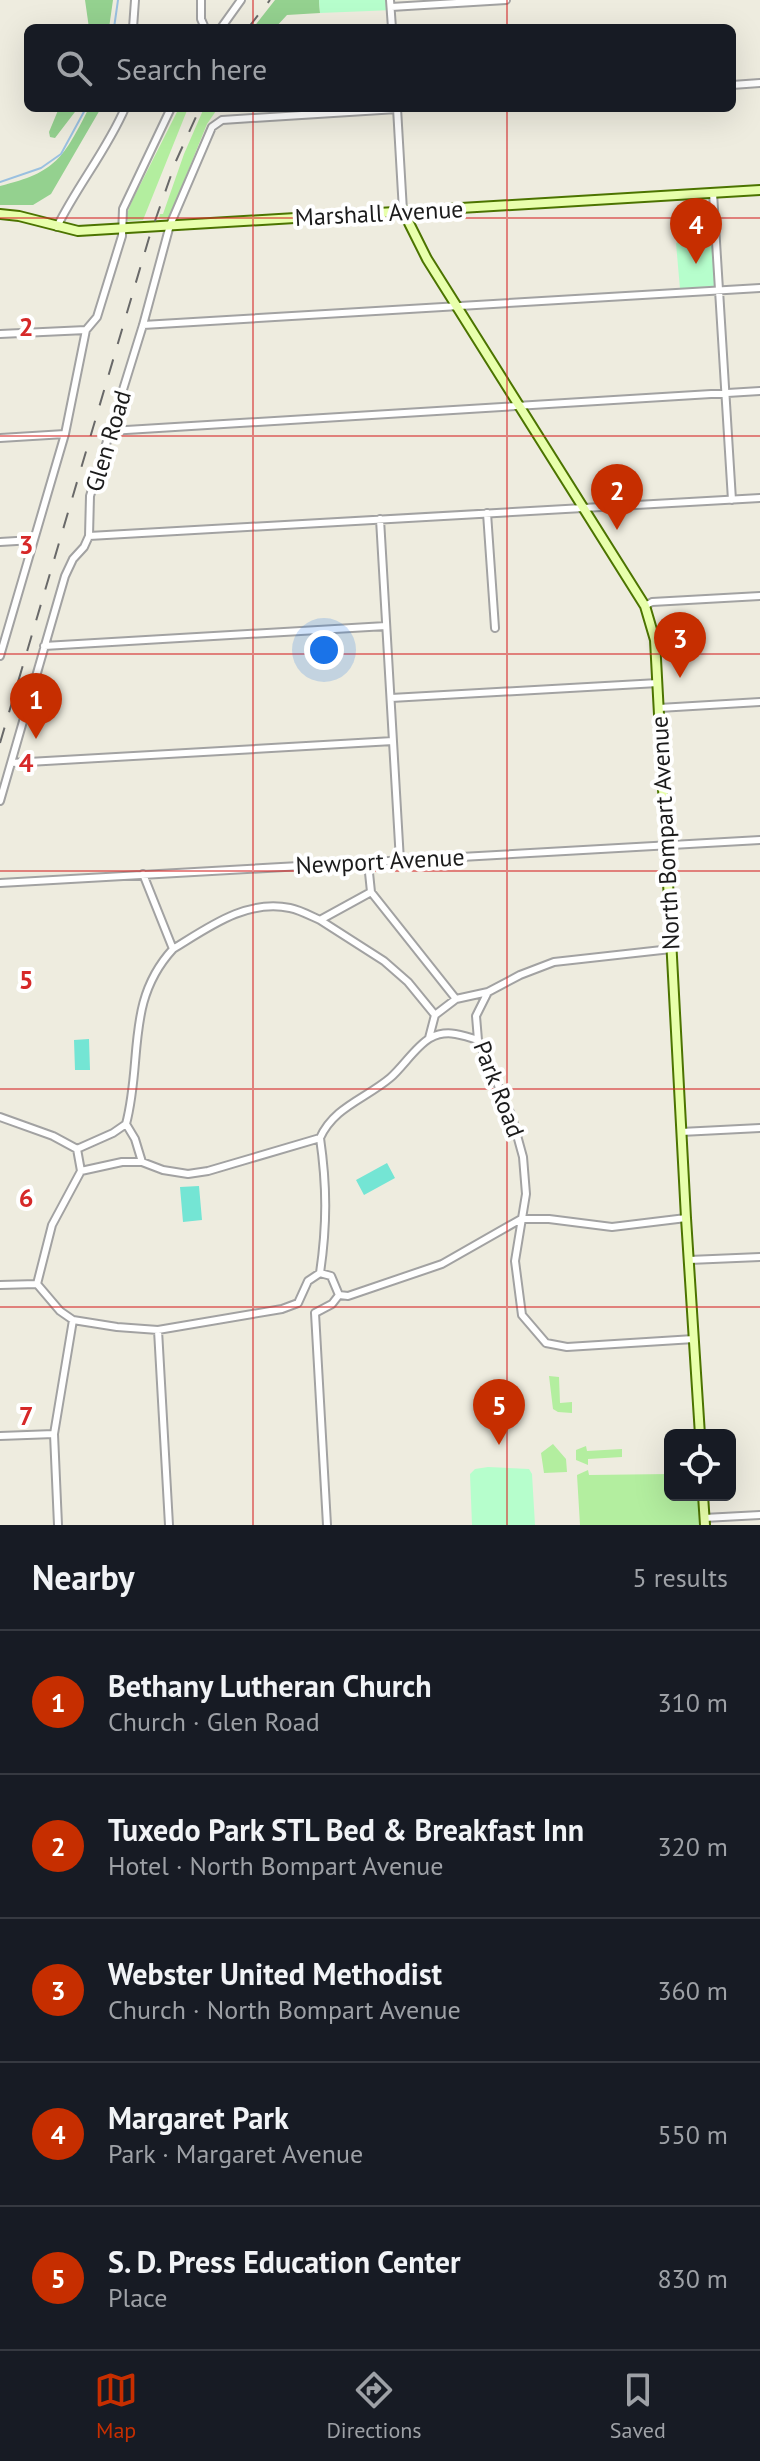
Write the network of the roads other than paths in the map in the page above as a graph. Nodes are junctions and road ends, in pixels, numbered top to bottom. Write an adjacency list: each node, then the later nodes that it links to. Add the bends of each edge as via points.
1 (135, 0): 6 (street)
2 (201, 0): 7 (street)
3 (241, 0): 8 (street)
4 (506, 0): 5 (street)
5 (391, 3): 9 (street)
6 (133, 24)
7 (203, 24)
8 (224, 24)
9 (392, 24)
10 (760, 83): 11 (street)
11 (736, 85)
12 (123, 112): 21 (street)
13 (169, 112): 22 (street, Glen Road, via 123,209)
14 (339, 112): 20 (street, Glen Road, via 222,120 212,127)
15 (397, 112): 18 (street, North Bompart Avenue)
16 (760, 190): 17 (street, Marshall Avenue)
17 (713, 193): 18 (street, Marshall Avenue); 24 (street)
18 (403, 211): 20 (street, Marshall Avenue); 25 (street, North Bompart Avenue)
19 (0, 214): 21 (street, Marshall Avenue)
20 (170, 225): 22 (street, Marshall Avenue); 26 (street, Glen Road)
21 (57, 227): 22 (street, Marshall Avenue)
22 (122, 227): 27 (street, Glen Road, via 97,317)
23 (760, 288): 24 (street)
24 (718, 290): 25 (street); 30 (street)
25 (456, 306): 26 (street); 31 (street, North Bompart Avenue)
26 (143, 325): 32 (street, Glen Road)
27 (86, 330): 28 (street); 33 (street, Glen Road)
28 (0, 334)
29 (760, 391): 30 (street)
30 (724, 393): 31 (street); 36 (street)
31 (519, 406): 32 (street); 37 (street, North Bompart Avenue)
32 (110, 431): 40 (street, Glen Road, via 90,496)
33 (65, 434): 34 (street); 41 (street, Glen Road)
34 (0, 438)
35 (760, 498): 36 (street)
36 (732, 500): 37 (street)
37 (581, 507): 38 (street); 44 (street, North Bompart Avenue)
38 (487, 513): 39 (street); 46 (street)
39 (380, 519): 40 (street); 45 (street)
40 (89, 536): 47 (street, Glen Road, via 65,576)
41 (33, 540): 42 (street); 48 (street, Glen Road)
42 (0, 542)
43 (760, 596): 44 (street)
44 (645, 606): 49 (street, North Bompart Avenue, via 655,640)
45 (386, 626): 47 (street); 50 (street)
46 (495, 628)
47 (44, 646): 54 (street, Glen Road)
48 (1, 652)
49 (658, 683): 50 (street); 52 (street, North Bompart Avenue)
50 (391, 698): 53 (street)
51 (760, 702): 52 (street)
52 (659, 708): 57 (street, North Bompart Avenue)
53 (393, 741): 54 (street); 58 (street)
54 (11, 763): 55 (street, Glen Road)
55 (0, 801)
56 (760, 840): 57 (street, Newport Avenue)
57 (666, 844): 58 (street, Newport Avenue); 65 (street, North Bompart Avenue)
58 (400, 861): 59 (street, Newport Avenue)
59 (368, 863): 60 (street, Newport Avenue); 62 (street)
60 (143, 874): 61 (street, Newport Avenue); 64 (street)
61 (0, 883)
62 (371, 892): 63 (street); 67 (street)
63 (320, 920): 64 (street, via 290,908 256,906); 68 (street, via 384,961)
64 (173, 949): 72 (street, via 139,1009 134,1094)
65 (671, 949): 66 (street, via 554,962); 74 (street, North Bompart Avenue)
66 (488, 992): 67 (street); 70 (street, Park Road, via 476,1016)
67 (456, 999): 68 (street)
68 (435, 1015): 69 (street)
69 (429, 1039): 70 (street, via 455,1032); 75 (street, via 389,1078 334,1116)
70 (478, 1040): 80 (street, Park Road, via 520,1140 526,1194)
71 (0, 1117): 76 (street)
72 (126, 1124): 76 (street); 77 (street)
73 (760, 1128): 74 (street)
74 (681, 1132): 79 (street, North Bompart Avenue)
75 (320, 1138): 77 (street, via 188,1174); 83 (street, via 327,1204)
76 (77, 1149): 78 (street)
77 (142, 1162): 78 (street)
78 (81, 1171): 84 (street, via 52,1225)
79 (686, 1218): 80 (street, via 612,1227); 82 (street, North Bompart Avenue)
80 (521, 1219): 86 (street, via 442,1264); 91 (street, Park Road, via 515,1261 522,1315 546,1343 567,1347)
81 (760, 1257): 82 (street)
82 (689, 1260): 91 (street, North Bompart Avenue)
83 (320, 1273): 86 (street, via 331,1276); 87 (street, via 308,1281)
84 (37, 1284): 85 (street); 89 (street)
85 (0, 1285)
86 (339, 1295): 88 (street)
87 (298, 1303): 88 (street); 90 (street)
88 (315, 1313): 100 (street)
89 (73, 1320): 90 (street); 93 (street)
90 (158, 1330): 99 (street)
91 (694, 1339): 92 (street, North Bompart Avenue)
92 (700, 1429)
93 (54, 1434): 94 (street); 98 (street)
94 (0, 1436)
95 (703, 1501): 97 (street)
96 (760, 1515): 97 (street)
97 (705, 1522)
98 (58, 1525)
99 (169, 1525)
100 (327, 1525)

